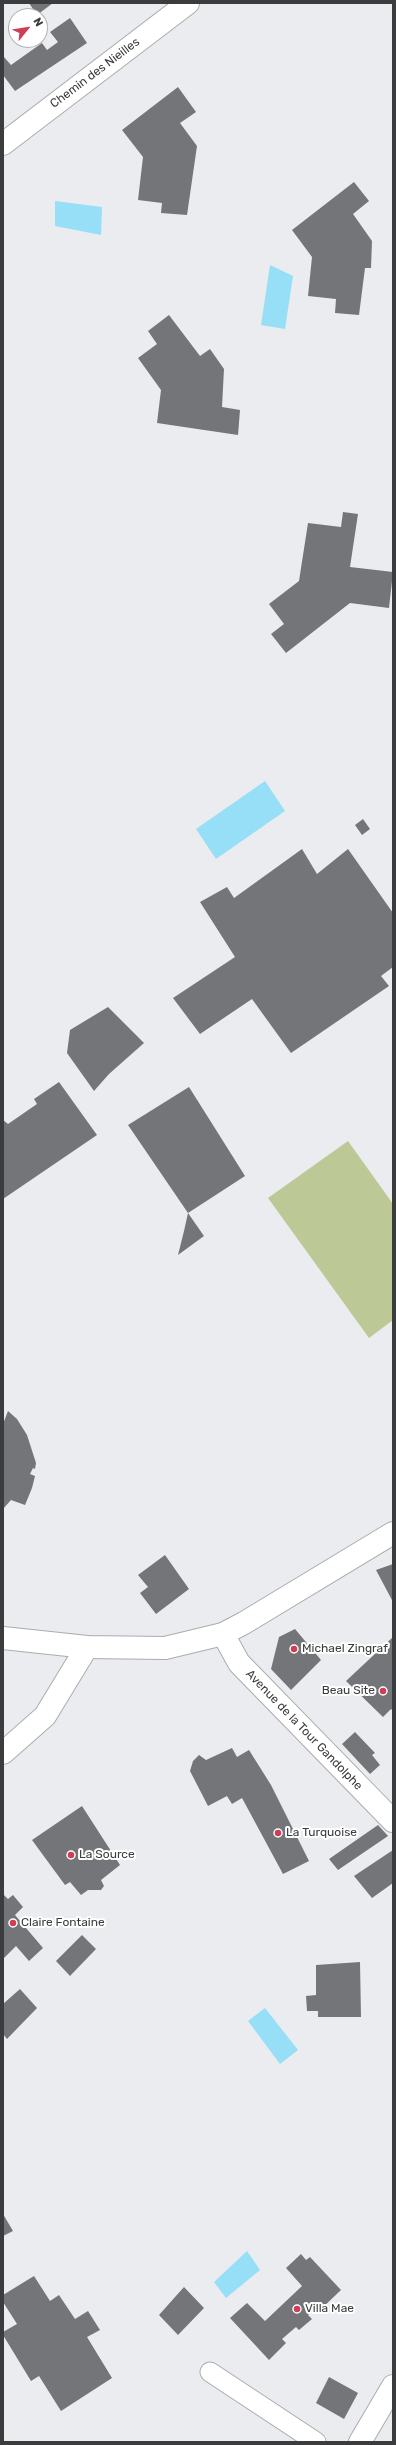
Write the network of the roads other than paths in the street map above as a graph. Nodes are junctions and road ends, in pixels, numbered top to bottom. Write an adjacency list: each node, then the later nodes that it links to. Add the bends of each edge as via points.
1 (188, 3): 2 (street, Chemin des Nieilles)
2 (3, 144)
3 (392, 1534): 4 (street)
4 (223, 1634): 6 (street, via 166,1648); 8 (street, Avenue de la Tour Gandolphe, via 239,1663)
5 (3, 1638): 6 (street)
6 (87, 1647): 7 (street, via 45,1716)
7 (3, 1753)
8 (393, 1821)
9 (210, 2372): 11 (lane)
10 (393, 2386): 12 (street)
11 (316, 2442)
12 (360, 2442)

